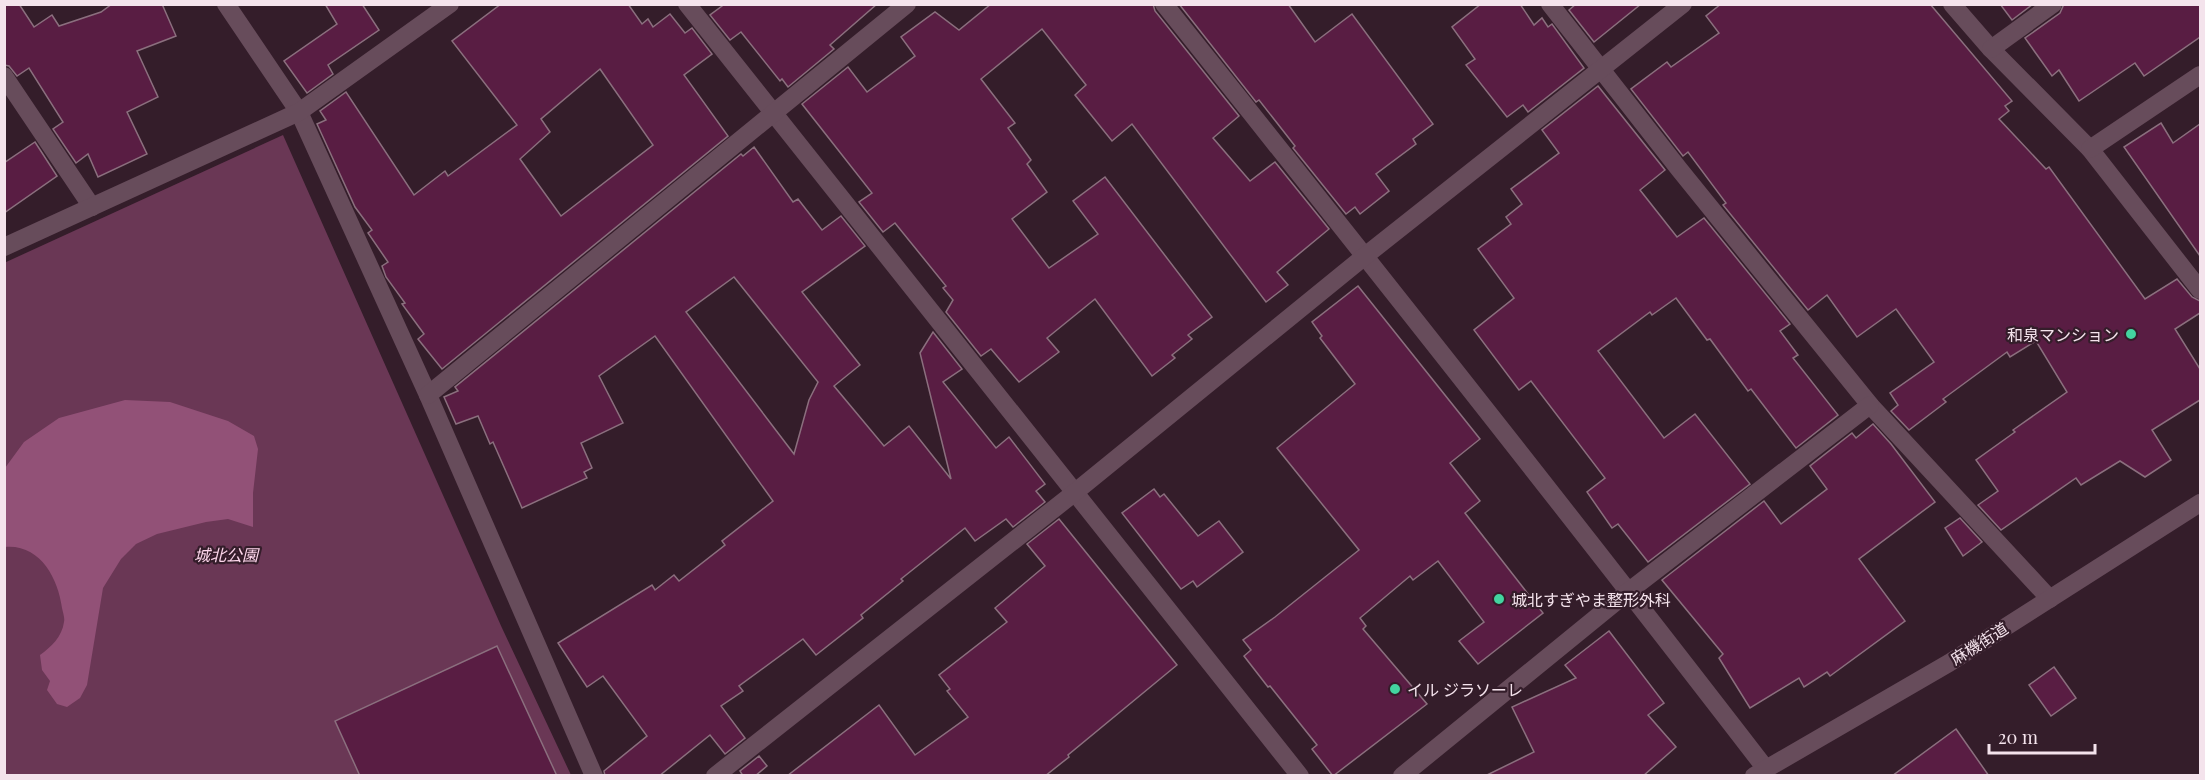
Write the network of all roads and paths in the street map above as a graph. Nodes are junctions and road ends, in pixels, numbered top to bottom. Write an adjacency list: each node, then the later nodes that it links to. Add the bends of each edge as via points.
1 (226, 4): 14 (street)
2 (450, 4): 14 (street)
3 (687, 4): 15 (street)
4 (907, 4): 15 (street)
5 (1164, 4): 19 (street)
6 (1550, 4): 11 (street)
7 (1683, 4): 11 (street)
8 (1952, 4): 10 (street)
9 (2053, 4): 10 (street)
10 (1991, 49): 16 (street)
11 (1601, 68): 19 (street); 22 (street)
12 (2200, 75): 16 (street)
13 (4, 76): 17 (street)
14 (299, 112): 17 (street); 21 (street)
15 (773, 112): 21 (street); 23 (street)
16 (2090, 149): 20 (street)
17 (92, 207): 18 (street)
18 (4, 247)
19 (1365, 256): 23 (street); 25 (street)
20 (2200, 290)
21 (428, 394): 28 (street)
22 (1870, 405): 25 (street); 26 (street)
23 (1074, 493): 29 (street); 30 (street)
24 (2200, 503): 26 (street, 麻機街道)
25 (1629, 591): 27 (street); 31 (street)
26 (2050, 599): 27 (street, 麻機街道, via 1949,663)
27 (1760, 772)
28 (594, 776)
29 (715, 776)
30 (1300, 776)
31 (1402, 776)

